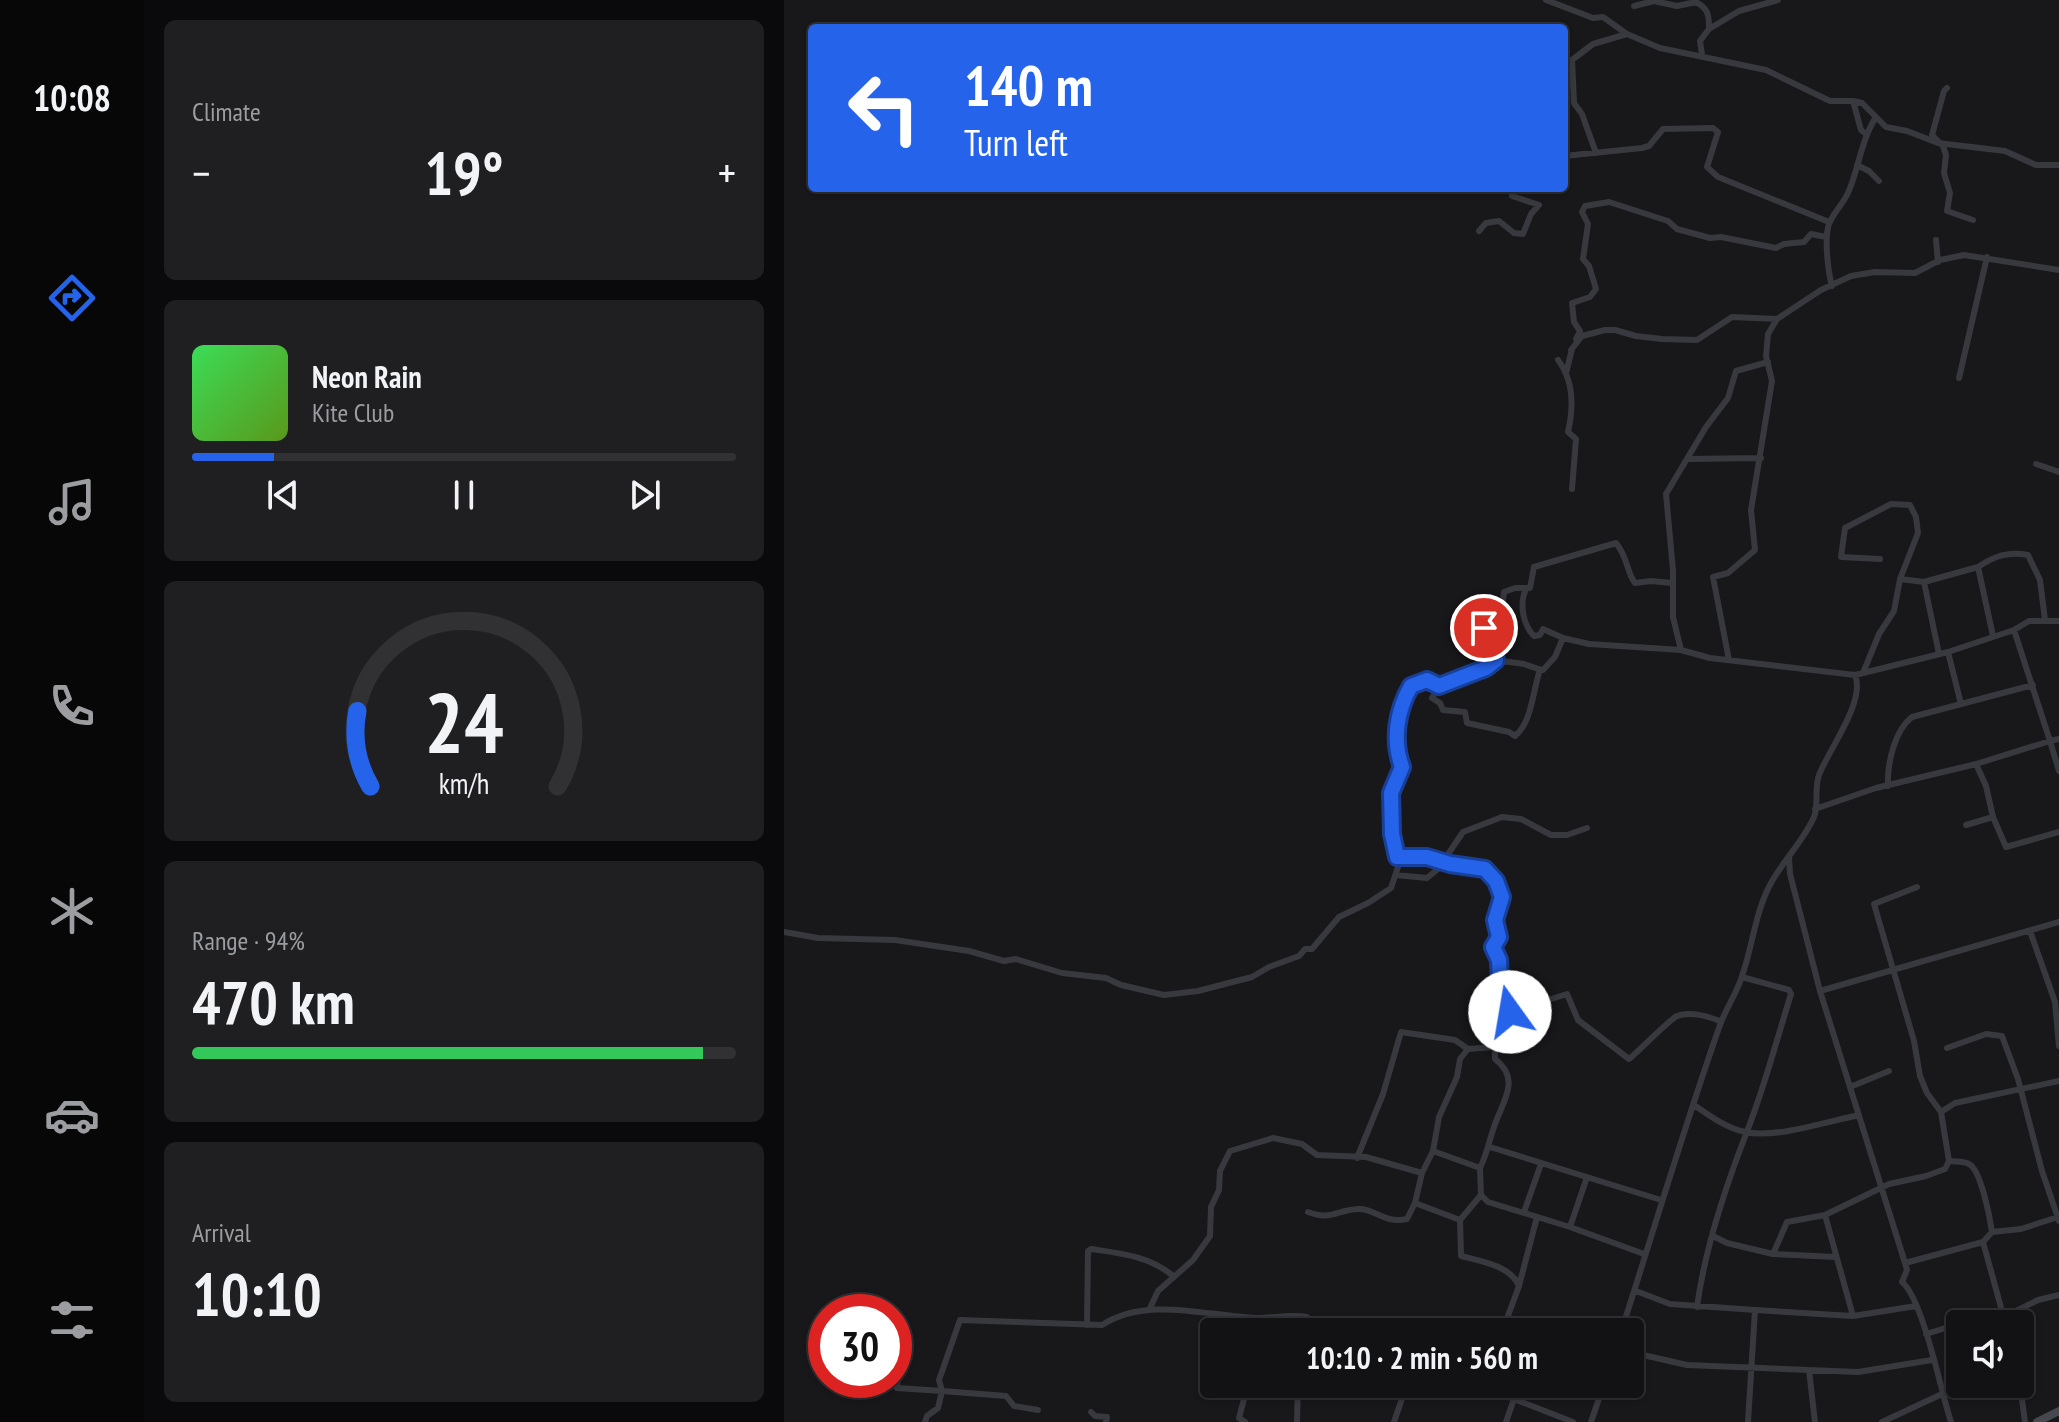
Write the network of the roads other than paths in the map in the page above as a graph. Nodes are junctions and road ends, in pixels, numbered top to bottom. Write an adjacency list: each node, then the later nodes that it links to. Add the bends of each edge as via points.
1 (1546, 0): 5 (street, via 1603,17)
2 (1778, 0): 4 (street, via 1739,11)
3 (1634, 6): 4 (street, via 1696,2 1709,13)
4 (1709, 29): 6 (street, via 1700,41)
5 (1627, 34): 6 (street, via 1660,48); 7 (street, via 1593,44)
6 (1702, 55): 9 (street, via 1766,70 1830,101)
7 (1568, 61): 13 (street, via 1574,103)
8 (1947, 88): 12 (street, via 1932,135)
9 (1853, 101): 10 (street); 11 (street)
10 (1876, 117): 11 (street); 12 (street, via 1886,127)
11 (1866, 134): 15 (street)
12 (1938, 143): 16 (street, via 2005,151 2036,165); 19 (street, via 1946,155 1947,211)
13 (1596, 153): 14 (street); 20 (street, via 1649,146 1663,129 1713,128 1718,132 1707,167 1718,177)
14 (1568, 156)
15 (1857, 165): 17 (street); 20 (street, via 1849,192)
16 (2059, 165)
17 (1879, 181)
18 (1512, 192): 21 (street, via 1539,205 1523,234 1499,221 1486,223)
19 (1973, 220)
20 (1829, 222): 22 (street)
21 (1479, 231)
22 (1826, 237): 27 (street); 29 (street, via 1811,234 1804,242 1776,248 1684,231 1609,202 1585,206 1583,259 1596,289 1572,303 1580,331)
23 (1936, 240): 25 (street)
24 (1987, 257): 25 (street, via 1964,255); 26 (street); 33 (street)
25 (1938, 262): 27 (street, via 1915,273 1862,274)
26 (2059, 270)
27 (1832, 286): 28 (street)
28 (1777, 319): 29 (street, via 1732,317 1706,336 1686,342 1595,331 1582,336); 31 (street, via 1768,334)
29 (1571, 350): 32 (street)
30 (1558, 360): 32 (street)
31 (1768, 362): 34 (street, via 1772,381); 35 (street, via 1736,371 1728,398)
32 (1566, 373): 38 (street, via 1572,413 1568,432 1576,439)
33 (1959, 378)
34 (1761, 458): 35 (street); 54 (street, via 1751,510 1755,550 1728,573 1713,577)
35 (1687, 459): 43 (street, via 1666,497)
36 (2036, 464): 37 (street)
37 (2059, 472)
38 (1572, 489)
39 (1880, 559): 41 (street, via 1841,557 1845,528 1891,504 1910,505 1919,528)
40 (1978, 567): 42 (street); 45 (street, via 1995,557 2028,555 2040,580); 48 (street)
41 (1900, 579): 42 (street); 56 (street, via 1894,611)
42 (1924, 582): 52 (street)
43 (1672, 583): 44 (street, via 1635,583 1616,543 1534,567); 50 (street)
44 (1526, 589): 49 (street, via 1521,605 1530,634 1540,635 1543,629); 53 (street, via 1504,592 1500,623 1484,628)
45 (2045, 620): 46 (street); 47 (street)
46 (2059, 621)
47 (2014, 630): 48 (street); 58 (street)
48 (1993, 636): 51 (street)
49 (1563, 638): 50 (street); 55 (street, via 1551,664)
50 (1681, 650): 54 (street)
51 (1948, 652): 52 (street); 60 (street)
52 (1939, 654): 56 (street)
53 (1496, 660): 55 (street); 59 (street)
54 (1729, 660): 57 (street)
55 (1540, 670): 59 (street, via 1531,708 1515,736 1467,723 1465,712 1443,710 1432,698)
56 (1863, 673): 57 (street)
57 (1855, 675): 66 (street, via 1851,713 1818,779)
58 (2033, 685): 60 (street); 62 (street)
59 (1439, 686): 72 (street, via 1427,680 1411,686 1403,699 1396,739 1402,767 1391,793 1390,814)
60 (1961, 704): 65 (street, via 1906,721 1890,762)
61 (2059, 739): 62 (street)
62 (2050, 741): 63 (street); 64 (street)
63 (1976, 764): 65 (street); 67 (street)
64 (2059, 771)
65 (1888, 786): 66 (street)
66 (1815, 809): 71 (street)
67 (1993, 817): 68 (street); 70 (street, via 2006,847)
68 (1966, 825)
69 (1587, 828): 73 (street, via 1551,835 1521,819 1502,817 1463,832)
70 (2059, 832)
71 (1789, 856): 80 (street, via 1758,913); 81 (street)
72 (1397, 857): 73 (street); 74 (street)
73 (1443, 862): 74 (street, via 1423,880); 82 (street, via 1485,869 1496,881 1502,897 1495,920 1499,937 1493,947)
74 (1396, 875): 78 (street, via 1391,888 1339,917 1312,949 1299,956 1252,977 1164,995 1091,974 1062,973 969,951)
75 (1917, 887): 79 (street, via 1874,904)
76 (2059, 922): 77 (street)
77 (2030, 931): 79 (street); 84 (street, via 2055,1002)
78 (784, 932)
79 (1892, 972): 81 (street); 93 (street, via 1920,1076)
80 (1742, 977): 83 (street); 95 (street, via 1791,994)
81 (1820, 991): 90 (street)
82 (1510, 1012): 83 (street, via 1567,994 1578,1020 1629,1059 1676,1016 1693,1014); 85 (street)
83 (1721, 1022): 92 (street)
84 (2059, 1046)
85 (1495, 1047): 87 (street); 96 (street, via 1495,1059 1508,1077 1508,1095)
86 (1947, 1048): 91 (street, via 1986,1034 2002,1036)
87 (1468, 1049): 97 (street, via 1439,1117); 98 (street, via 1455,1040 1401,1032)
88 (1889, 1071): 90 (street)
89 (2059, 1081): 91 (street)
90 (1850, 1087): 94 (street)
91 (2021, 1090): 93 (street, via 1983,1095); 108 (street)
92 (1694, 1105): 95 (street); 106 (street)
93 (1941, 1112): 99 (street)
94 (1859, 1115): 95 (street, via 1783,1132); 104 (street)
95 (1747, 1133): 117 (street)
96 (1490, 1147): 100 (street); 101 (street)
97 (1433, 1151): 101 (street); 102 (street)
98 (1357, 1159): 102 (street); 123 (street, via 1317,1155 1302,1144 1273,1138 1230,1151 1211,1207 1210,1236)
99 (1949, 1161): 104 (street, via 1945,1169); 116 (street, via 1974,1168)
100 (1541, 1164): 103 (street); 110 (street)
101 (1480, 1168): 105 (street)
102 (1422, 1173): 107 (street)
103 (1587, 1177): 106 (street); 115 (street)
104 (1882, 1187): 111 (street); 122 (street)
105 (1481, 1195): 110 (street); 114 (street)
106 (1661, 1200): 119 (street)
107 (1415, 1203): 109 (street, via 1407,1219 1396,1221 1363,1209 1330,1217); 114 (street)
108 (2057, 1207): 113 (street)
109 (1308, 1212)
110 (1524, 1212): 112 (street)
111 (1825, 1215): 120 (street, via 1787,1222); 121 (street)
112 (1537, 1217): 115 (street); 124 (street)
113 (2058, 1219): 116 (street)
114 (1460, 1220): 124 (street, via 1461,1256 1509,1273)
115 (1570, 1227): 119 (street)
116 (1992, 1232): 118 (street)
117 (1713, 1236): 120 (street); 128 (street)
118 (1983, 1242): 122 (street); 131 (street)
119 (1644, 1254): 125 (street)
120 (1773, 1254): 121 (street)
121 (1836, 1257): 133 (street)
122 (1905, 1263): 127 (street, via 1902,1282)
123 (1173, 1276): 129 (street); 138 (street, via 1137,1257 1091,1249)
124 (1519, 1286): 136 (street)
125 (1636, 1291): 128 (street); 137 (street)
126 (2059, 1295): 132 (street)
127 (1916, 1306): 133 (street); 140 (street)
128 (1697, 1307): 130 (street)
129 (1150, 1308): 134 (street); 138 (street)
130 (1755, 1310): 133 (street); 143 (street)
131 (2002, 1310)
132 (2018, 1310)
133 (1853, 1316)
134 (1254, 1318): 135 (street)
135 (1307, 1318)
136 (1507, 1318)
137 (1626, 1318)
138 (1087, 1325): 146 (street, via 960,1320 939,1380)
139 (1946, 1328): 140 (street)
140 (1926, 1334): 142 (street)
141 (1644, 1355): 143 (street, via 1687,1365)
142 (1932, 1360): 144 (street, via 1858,1372); 147 (street)
143 (1752, 1368): 144 (street); 165 (street)
144 (1809, 1370): 166 (street)
145 (912, 1389): 146 (street)
146 (942, 1391): 154 (street, via 1006,1396 1014,1406); 157 (street, via 938,1408)
147 (1942, 1394): 167 (street); 168 (street)
148 (1244, 1398): 159 (street, via 1239,1418)
149 (1298, 1398): 160 (street)
150 (1402, 1398): 161 (street)
151 (1599, 1398): 164 (street)
152 (2022, 1398): 169 (street)
153 (1514, 1399): 162 (street); 163 (street)
154 (1038, 1410)
155 (2059, 1411): 170 (street)
156 (1091, 1412): 158 (street, via 1107,1417)
157 (925, 1422)
158 (1106, 1422)
159 (1245, 1422)
160 (1297, 1422)
161 (1394, 1422)
162 (1506, 1422)
163 (1573, 1422)
164 (1591, 1422)
165 (1748, 1422)
166 (1815, 1422)
167 (1882, 1422)
168 (1951, 1422)
169 (2025, 1422)
170 (2037, 1422)

